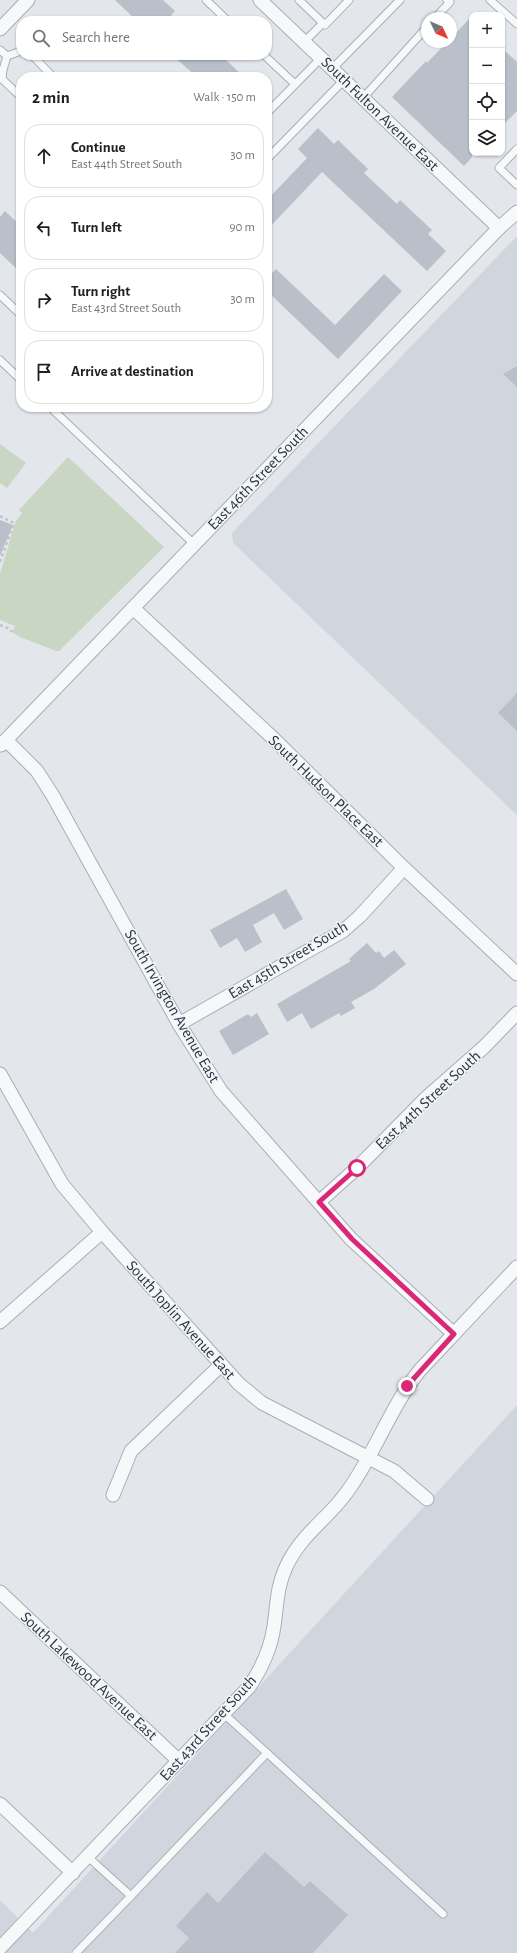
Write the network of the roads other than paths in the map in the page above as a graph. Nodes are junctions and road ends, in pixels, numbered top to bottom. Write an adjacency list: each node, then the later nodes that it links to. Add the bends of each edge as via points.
1 (28, 0): 13 (street)
2 (206, 0): 10 (lane)
3 (260, 0): 15 (street, South Fulton Avenue East)
4 (299, 0): 11 (lane)
5 (349, 0): 11 (lane, via 325,25)
6 (400, 0): 22 (lane)
7 (447, 0): 9 (lane, via 450,2)
8 (490, 0): 12 (lane)
9 (441, 12)
10 (223, 16)
11 (323, 23): 15 (lane)
12 (516, 23)
13 (0, 29)
14 (421, 34): 27 (lane)
15 (304, 42): 19 (street, South Fulton Avenue East)
16 (0, 50): 18 (lane)
17 (16, 53): 18 (lane)
18 (7, 56): 26 (lane, via 2,79)
19 (320, 58): 22 (street, South Fulton Avenue East); 25 (lane)
20 (37, 60): 23 (lane)
21 (269, 60): 25 (lane)
22 (332, 68): 24 (street, South Fulton Avenue East)
23 (48, 72)
24 (344, 80): 27 (street, South Fulton Avenue East); 30 (lane)
25 (295, 84): 28 (lane)
26 (16, 92)
27 (363, 98): 33 (street, South Fulton Avenue East)
28 (272, 108)
29 (517, 149): 31 (lane, via 499,168)
30 (272, 154)
31 (517, 185)
32 (517, 212): 33 (street, East 46th Street South)
33 (499, 228): 39 (street, East 46th Street South)
34 (0, 295): 35 (lane)
35 (16, 310)
36 (0, 360): 37 (lane)
37 (16, 375)
38 (55, 412): 39 (lane)
39 (194, 544): 40 (street, East 46th Street South)
40 (133, 608): 41 (street, East 46th Street South); 42 (street, South Hudson Place East, via 275,740)
41 (3, 743): 45 (street, South Irvington Avenue East, via 37,771 53,796)
42 (404, 868): 43 (street, South Hudson Place East); 45 (street, East 45th Street South, via 343,931)
43 (517, 974)
44 (517, 1013): 47 (street, East 44th Street South)
45 (179, 1024): 47 (street, South Irvington Avenue East, via 221,1091)
46 (0, 1074): 48 (street, South Joplin Avenue East, via 62,1184)
47 (319, 1202): 51 (street, South Irvington Avenue East, via 352,1239)
48 (102, 1232): 50 (street); 52 (street, South Joplin Avenue East)
49 (517, 1267): 51 (street, East 43rd Street South)
50 (0, 1322)
51 (454, 1334): 53 (street, East 43rd Street South, via 407,1386)
52 (221, 1365): 53 (street, South Joplin Avenue East, via 262,1403); 54 (street, via 131,1451)
53 (367, 1458): 55 (street, South Joplin Avenue East, via 394,1471); 57 (street, East 43rd Street South, via 346,1494 295,1551 279,1586 272,1640 258,1674)
54 (113, 1495)
55 (427, 1499)
56 (0, 1592): 59 (street, South Lakewood Avenue East)
57 (224, 1714): 58 (lane); 59 (street, East 43rd Street South)
58 (267, 1753): 63 (lane); 64 (lane)
59 (179, 1761): 61 (street, East 43rd Street South)
60 (0, 1804): 62 (street)
61 (88, 1857): 62 (street, East 43rd Street South); 63 (lane)
62 (73, 1873): 65 (street, East 43rd Street South)
63 (131, 1896): 66 (lane)
64 (443, 1914)
65 (0, 1948)
66 (76, 1953)

